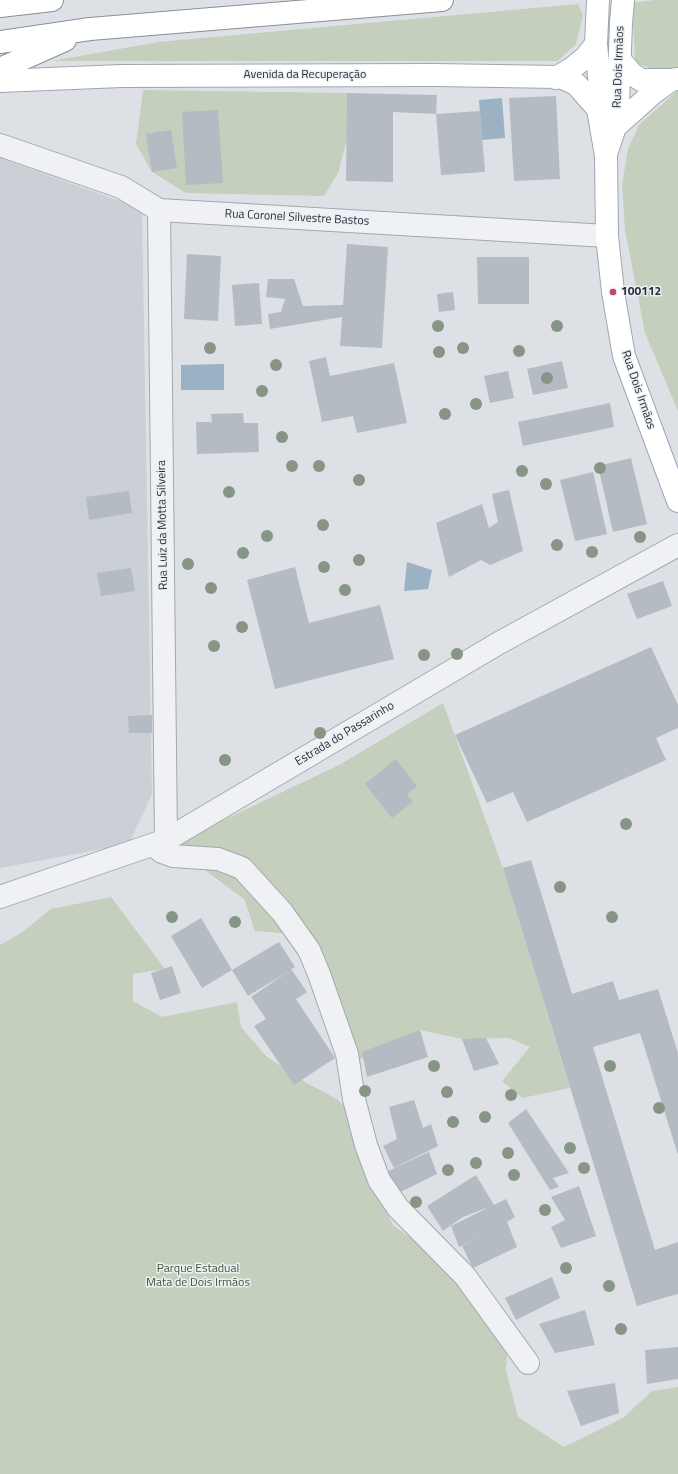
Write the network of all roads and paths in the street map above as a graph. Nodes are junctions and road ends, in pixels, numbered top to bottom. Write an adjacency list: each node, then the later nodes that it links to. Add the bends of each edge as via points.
1 (52, 0): 5 (main road)
2 (442, 0): 6 (main road)
3 (598, 0): 8 (main road, Rua Dois Irmãos)
4 (624, 0): 9 (main road, Rua Dois Irmãos)
5 (0, 6)
6 (90, 29): 7 (main road); 10 (main road)
7 (0, 42)
8 (596, 44): 11 (main road, Rua Dois Irmãos, via 571,70); 14 (main road, Rua Dois Irmãos, via 600,88)
9 (620, 60): 12 (main road, via 632,74 642,80); 15 (main road, Rua Dois Irmãos)
10 (0, 69)
11 (556, 78): 13 (main road, Avenida da Recuperação, via 434,75 137,76); 14 (main road, Avenida da Recuperação, via 576,84)
12 (674, 80): 15 (main road, via 643,101)
13 (0, 81)
14 (598, 109): 17 (main road, Rua Dois Irmãos)
15 (615, 127): 17 (main road, Rua Dois Irmãos)
16 (0, 145): 18 (street, Rua Coronel Silvestre Bastos, via 121,187)
17 (606, 156): 19 (main road, Rua Dois Irmãos)
18 (159, 210): 19 (street, Rua Coronel Silvestre Bastos); 22 (street, Rua Luiz da Motta Silveira)
19 (607, 236): 20 (main road, Rua Dois Irmãos, via 624,356)
20 (678, 501)
21 (678, 545): 22 (street, Estrada do Passarinho, via 499,643)
22 (160, 842): 23 (street, Estrada do Passarinho); 24 (street, via 162,852 173,856 218,859 242,868 282,912 309,950 347,1054 354,1099 366,1145 379,1180 398,1208 465,1276)
23 (0, 897)
24 (528, 1363)

